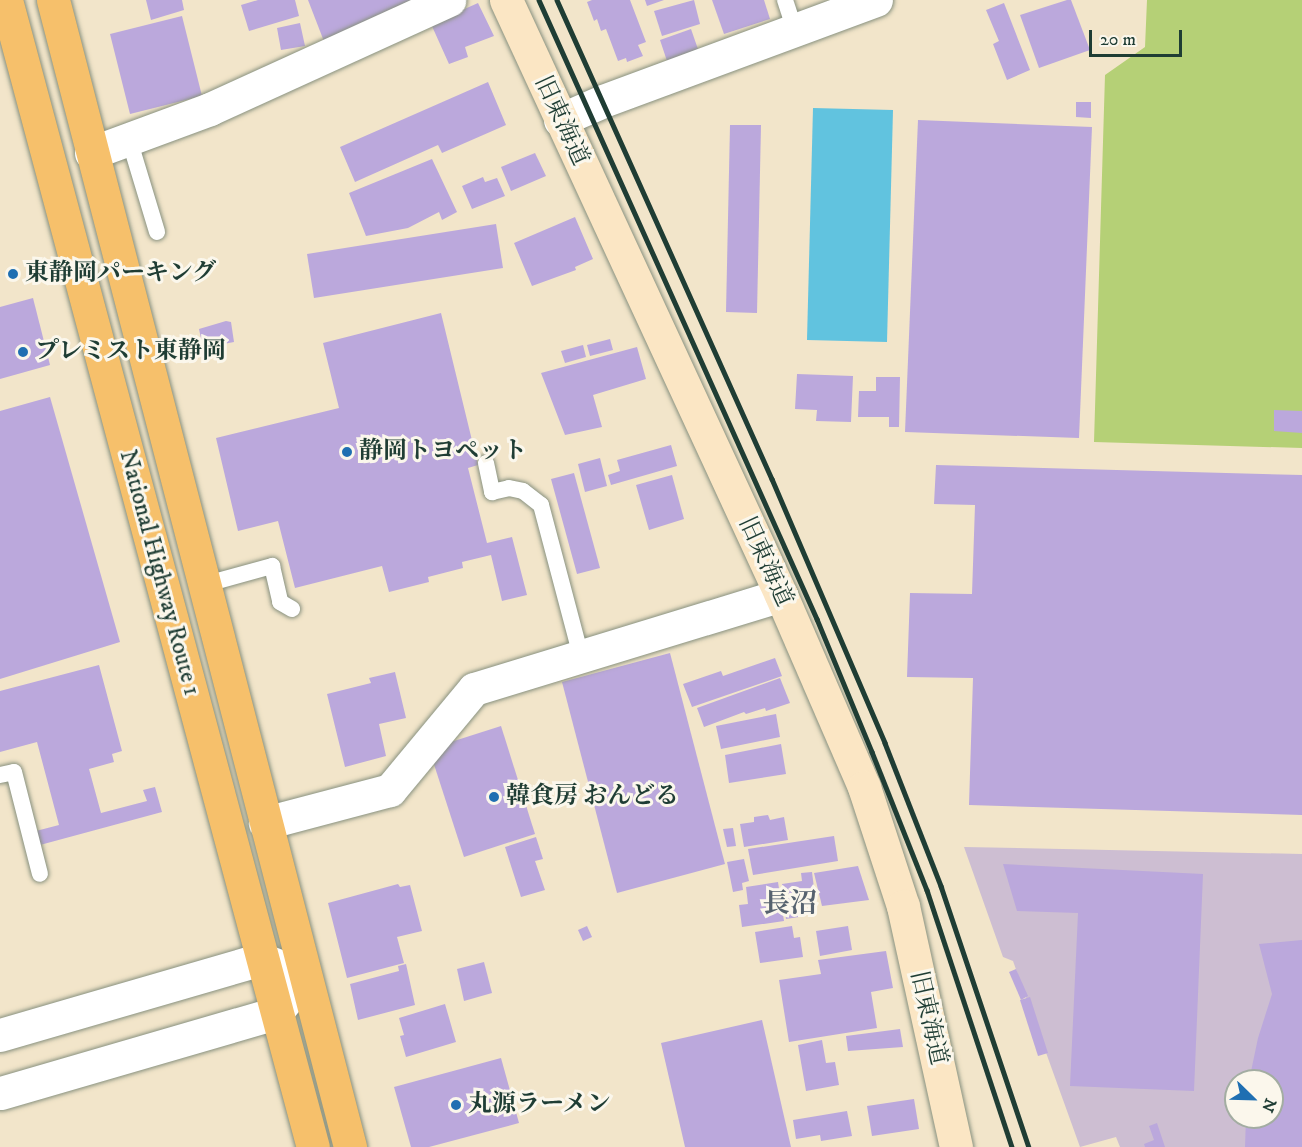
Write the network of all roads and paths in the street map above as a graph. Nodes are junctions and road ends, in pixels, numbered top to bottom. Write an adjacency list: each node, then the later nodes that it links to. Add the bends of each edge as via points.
1 (6, 0): 19 (highway, National Highway Route 1)
2 (52, 0): 9 (highway, National Highway Route 1)
3 (449, 0): 8 (street, via 210,109)
4 (506, 0): 7 (street, 旧東海道)
5 (876, 0): 6 (street)
6 (790, 15): 7 (street)
7 (560, 120): 13 (street, 旧東海道)
8 (129, 139): 9 (street); 10 (lane)
9 (91, 153): 12 (highway, National Highway Route 1)
10 (157, 232)
11 (486, 463): 15 (lane, via 492,492 509,488 522,491 540,505)
12 (203, 585): 14 (lane, via 272,566 280,602); 17 (highway, National Highway Route 1)
13 (781, 595): 15 (street); 26 (street, 旧東海道, via 864,787 903,906)
14 (292, 609)
15 (580, 656): 17 (street, via 474,689 390,790)
16 (0, 775): 18 (lane, via 14,772)
17 (265, 823): 20 (highway, National Highway Route 1)
18 (40, 874)
19 (261, 959): 20 (street); 21 (highway, National Highway Route 1); 22 (street)
20 (305, 976): 21 (street); 25 (highway, National Highway Route 1)
21 (276, 1013): 23 (street); 24 (highway, National Highway Route 1)
22 (0, 1035)
23 (0, 1093)
24 (313, 1147)
25 (350, 1147)
26 (957, 1147)

